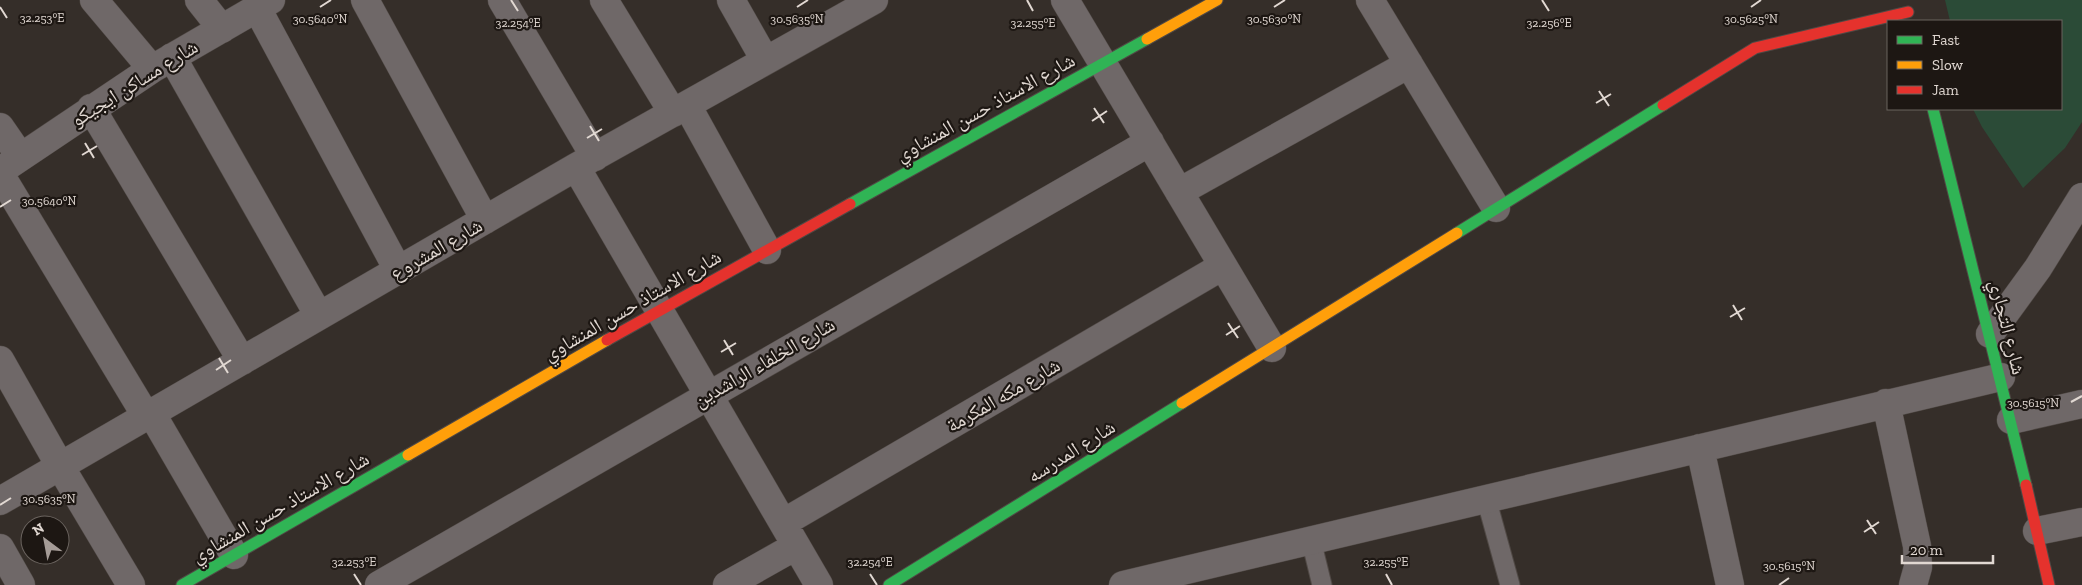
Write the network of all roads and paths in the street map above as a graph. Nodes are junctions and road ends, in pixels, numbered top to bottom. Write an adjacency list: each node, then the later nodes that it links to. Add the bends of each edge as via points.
1 (94, 0): 15 (street)
2 (199, 0): 13 (street)
3 (365, 0): 28 (street)
4 (502, 0): 23 (street)
5 (604, 0): 19 (street)
6 (731, 0): 14 (street)
7 (1065, 0): 16 (street)
8 (1217, 0): 16 (street, شارع الاستاذ حسن المنشاوي)
9 (1370, 0): 17 (street)
10 (265, 3): 13 (street, شارع مساكن ايجيكو); 31 (street)
11 (858, 4): 14 (street, شارع المشروع)
12 (1908, 11): 27 (street, شارع المدرسه, via 1755,48)
13 (222, 29): 15 (street, شارع مساكن ايجيكو)
14 (765, 60): 19 (street, شارع المشروع)
15 (162, 63): 18 (street, شارع مساكن ايجيكو); 33 (street)
16 (1103, 64): 22 (street); 29 (street, شارع الاستاذ حسن المنشاوي)
17 (1409, 64): 25 (street); 27 (street)
18 (91, 108): 24 (street, شارع مساكن ايجيكو); 37 (street)
19 (680, 109): 23 (street, شارع المشروع); 29 (street)
20 (1933, 110): 34 (street, شارع التجاري)
21 (0, 127): 24 (street)
22 (1150, 142): 25 (street); 39 (street, شارع الخلفاء الراشدين)
23 (585, 162): 28 (street, شارع المشروع); 32 (street)
24 (7, 167): 42 (street)
25 (1179, 192): 30 (street)
26 (2082, 197): 34 (street, via 2038,268)
27 (1496, 208): 35 (street, شارع المدرسه)
28 (486, 220): 31 (street, شارع المشروع)
29 (767, 250): 32 (street, شارع الاستاذ حسن المنشاوي)
30 (1223, 266): 35 (street); 49 (street, شارع مكه المكرمة)
31 (398, 270): 33 (street, شارع المشروع)
32 (659, 310): 39 (street); 54 (street, شارع الاستاذ حسن المنشاوي)
33 (319, 316): 37 (street, شارع المشروع)
34 (1990, 334): 38 (street, شارع التجاري)
35 (1272, 348): 61 (street, شارع المدرسه)
36 (0, 360): 45 (street)
37 (242, 361): 42 (street, شارع المشروع)
38 (2001, 376): 40 (street); 43 (street, شارع التجاري)
39 (708, 394): 49 (street); 58 (street, شارع الخلفاء الراشدين)
40 (1886, 404): 44 (street); 66 (street, via 1917,546 1918,567)
41 (2082, 404): 43 (street)
42 (149, 415): 45 (street, شارع المشروع); 54 (street)
43 (2011, 420): 50 (street, شارع التجاري)
44 (1700, 448): 46 (street); 65 (street)
45 (60, 466): 47 (street, شارع المشروع); 56 (street)
46 (1486, 498): 51 (street); 64 (lane)
47 (0, 501)
48 (2082, 522): 50 (street)
49 (783, 523): 52 (street)
50 (2037, 531): 67 (street, شارع التجاري)
51 (1311, 540): 62 (street); 63 (lane)
52 (796, 546): 59 (street); 60 (street)
53 (0, 548): 55 (street)
54 (234, 555): 57 (street, شارع الاستاذ حسن المنشاوي)
55 (21, 585)
56 (131, 585)
57 (182, 585)
58 (379, 585)
59 (727, 585)
60 (819, 585)
61 (889, 585)
62 (1123, 585)
63 (1322, 585)
64 (1510, 585)
65 (1730, 585)
66 (1913, 585)
67 (2049, 585)

